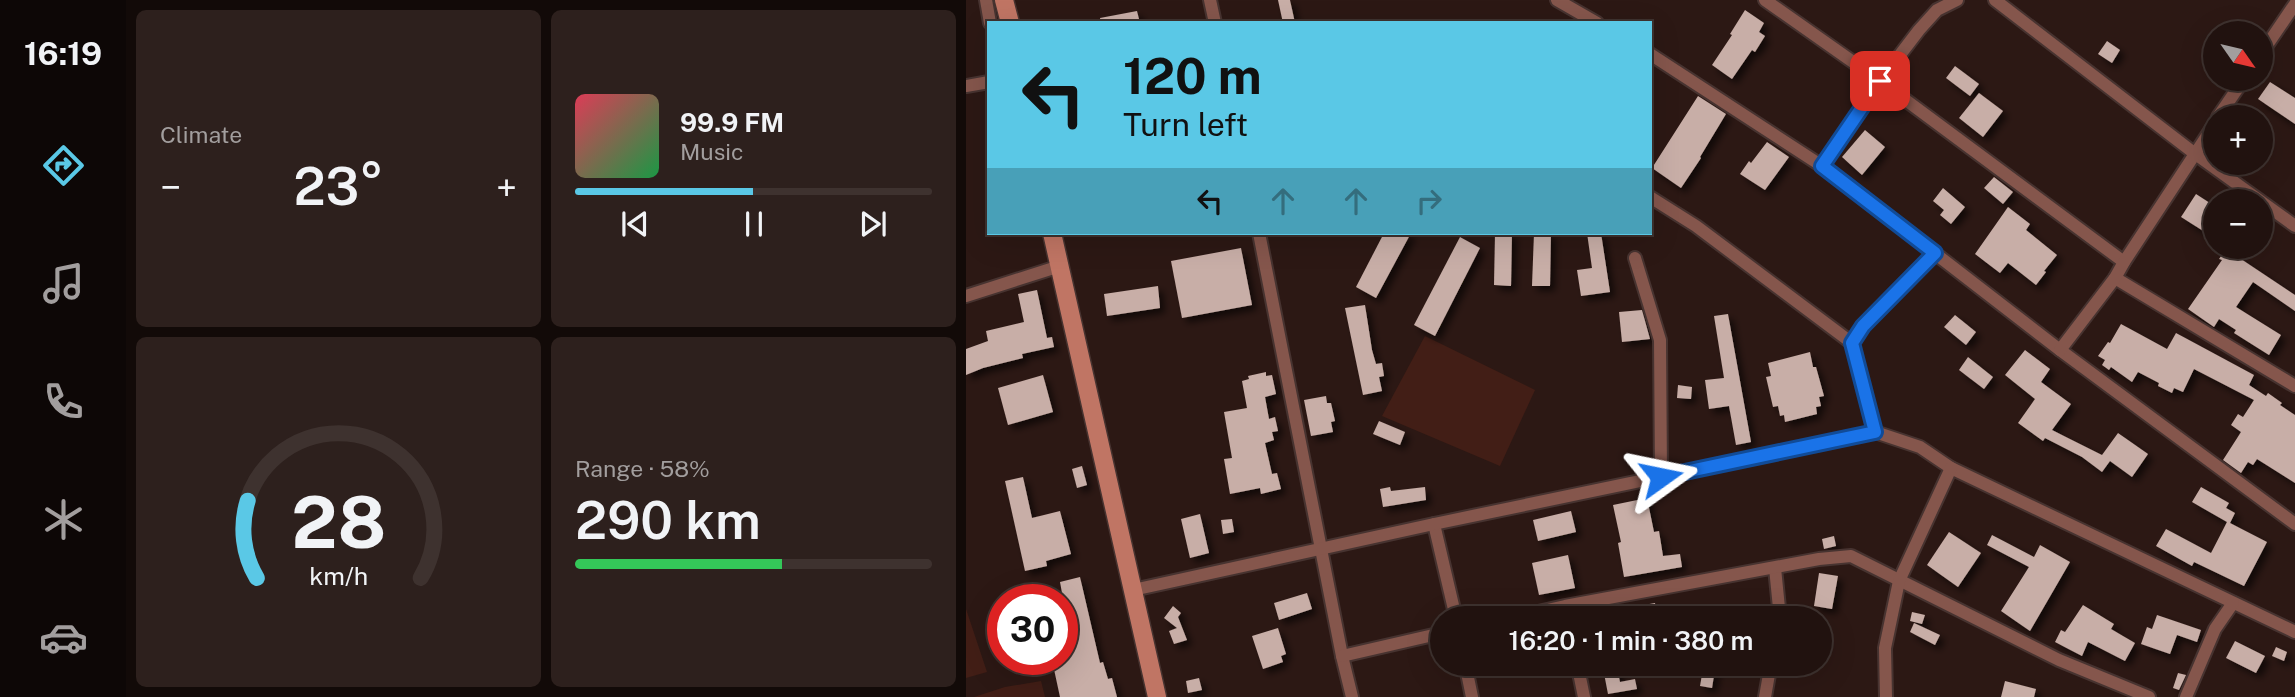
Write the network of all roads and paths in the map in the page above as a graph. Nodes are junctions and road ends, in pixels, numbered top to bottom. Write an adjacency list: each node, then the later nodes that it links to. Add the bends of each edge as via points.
1 (986, 0): 9 (street)
2 (1004, 0): 10 (street)
3 (1210, 0): 11 (street)
4 (1557, 0): 12 (street)
5 (1765, 0): 15 (street)
6 (1957, 0): 15 (street, via 1937,10)
7 (1995, 0): 19 (street)
8 (2295, 4): 13 (street)
9 (990, 21)
10 (1009, 21)
11 (1215, 21)
12 (1594, 21)
13 (2273, 36)
14 (1652, 55): 20 (street)
15 (1880, 81): 20 (street); 27 (street)
16 (987, 82): 17 (street)
17 (966, 86)
18 (2203, 140): 19 (street)
19 (2194, 153): 22 (street); 27 (street)
20 (1822, 166): 25 (street)
21 (1652, 198): 31 (street)
22 (2295, 226)
23 (1052, 235): 28 (street)
24 (1259, 235): 39 (street)
25 (1935, 253): 31 (street); 32 (street)
26 (1635, 258): 36 (street, via 1660,340)
27 (2124, 262): 29 (street)
28 (1060, 266): 30 (street); 42 (street)
29 (2115, 278): 32 (street); 33 (street)
30 (966, 296)
31 (1852, 343): 34 (street)
32 (2060, 350): 38 (street)
33 (2295, 386)
34 (1875, 432): 35 (street, via 1920,447); 36 (street)
35 (1951, 468): 41 (street); 43 (street)
36 (1661, 477): 37 (street)
37 (1434, 524): 39 (street); 44 (street)
38 (2295, 524)
39 (1321, 551): 42 (street); 49 (street)
40 (1775, 568): 41 (street, via 1851,555); 45 (street); 46 (street)
41 (1899, 581): 58 (street, via 1885,648); 59 (street, via 2059,660)
42 (1133, 590): 53 (street)
43 (2233, 603): 47 (street); 60 (street, via 2215,629)
44 (1453, 606)
45 (1595, 606)
46 (1779, 606)
47 (2295, 632)
48 (1430, 637): 49 (street)
49 (1342, 656): 54 (street)
50 (1468, 676): 55 (street)
51 (1580, 676): 56 (street)
52 (1769, 676): 57 (street)
53 (1157, 697)
54 (1352, 697)
55 (1472, 697)
56 (1584, 697)
57 (1765, 697)
58 (1886, 697)
59 (2149, 697)
60 (2186, 697)

